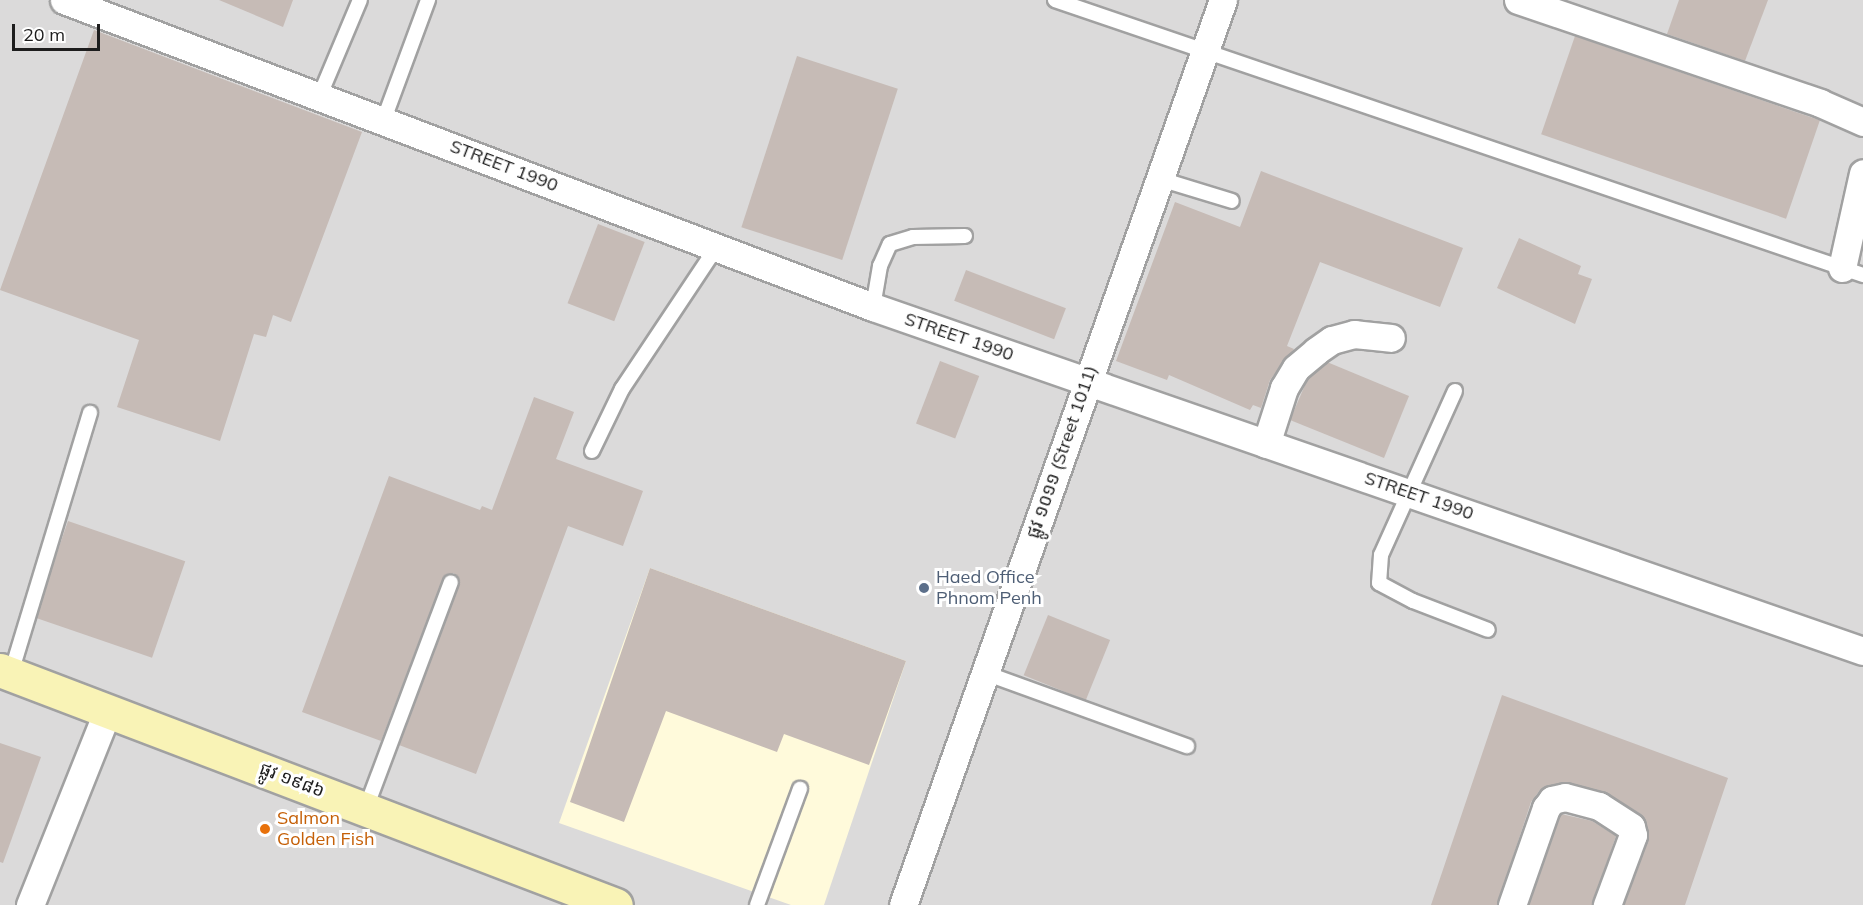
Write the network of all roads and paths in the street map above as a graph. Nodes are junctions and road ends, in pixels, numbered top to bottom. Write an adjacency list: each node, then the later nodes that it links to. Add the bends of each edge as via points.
1 (64, 0): 8 (street, STREET 1990)
2 (360, 0): 8 (lane)
3 (428, 0): 9 (lane)
4 (1055, 0): 7 (lane)
5 (1223, 0): 7 (street, ផ្លូវ ១០១១ (Street 1011))
6 (1518, 0): 10 (street)
7 (1204, 52): 12 (street, ផ្លូវ ១០១១ (Street 1011)); 16 (lane)
8 (320, 95): 9 (street, STREET 1990)
9 (384, 119): 15 (street, STREET 1990)
10 (1863, 122)
11 (1863, 173): 16 (street)
12 (1160, 179): 13 (lane); 19 (street, ផ្លូវ ១០១១ (Street 1011))
13 (1232, 201)
14 (964, 236): 17 (lane, via 913,237 890,244 880,266)
15 (716, 248): 17 (street, STREET 1990); 23 (lane, via 622,389)
16 (1853, 271)
17 (873, 307): 19 (street, STREET 1990)
18 (1391, 339): 22 (street, via 1354,334 1332,340 1316,351 1296,368 1284,388)
19 (1086, 381): 22 (street, STREET 1990); 29 (street, ផ្លូវ ១០១១ (Street 1011))
20 (1455, 391): 24 (lane)
21 (90, 413): 28 (lane)
22 (1266, 444): 24 (street, STREET 1990)
23 (592, 451)
24 (1409, 492): 26 (lane, via 1381,555 1379,583 1413,601); 27 (street, STREET 1990)
25 (451, 582): 33 (lane)
26 (1488, 630)
27 (1863, 651)
28 (6, 671): 30 (main road, ផ្លូវ ១៩៨៦)
29 (985, 673): 31 (lane); 37 (street, ផ្លូវ ១០១១ (Street 1011))
30 (108, 710): 33 (main road, ផ្លូវ ១៩៨៦); 34 (street)
31 (1187, 746)
32 (801, 789): 36 (lane)
33 (366, 808): 35 (main road, ផ្លូវ ១៩៨៦)
34 (30, 905)
35 (616, 905)
36 (758, 905)
37 (903, 905)
38 (1512, 905): 39 (street, via 1546,808 1552,800 1565,797 1599,806 1631,827 1633,835)
39 (1607, 905)

